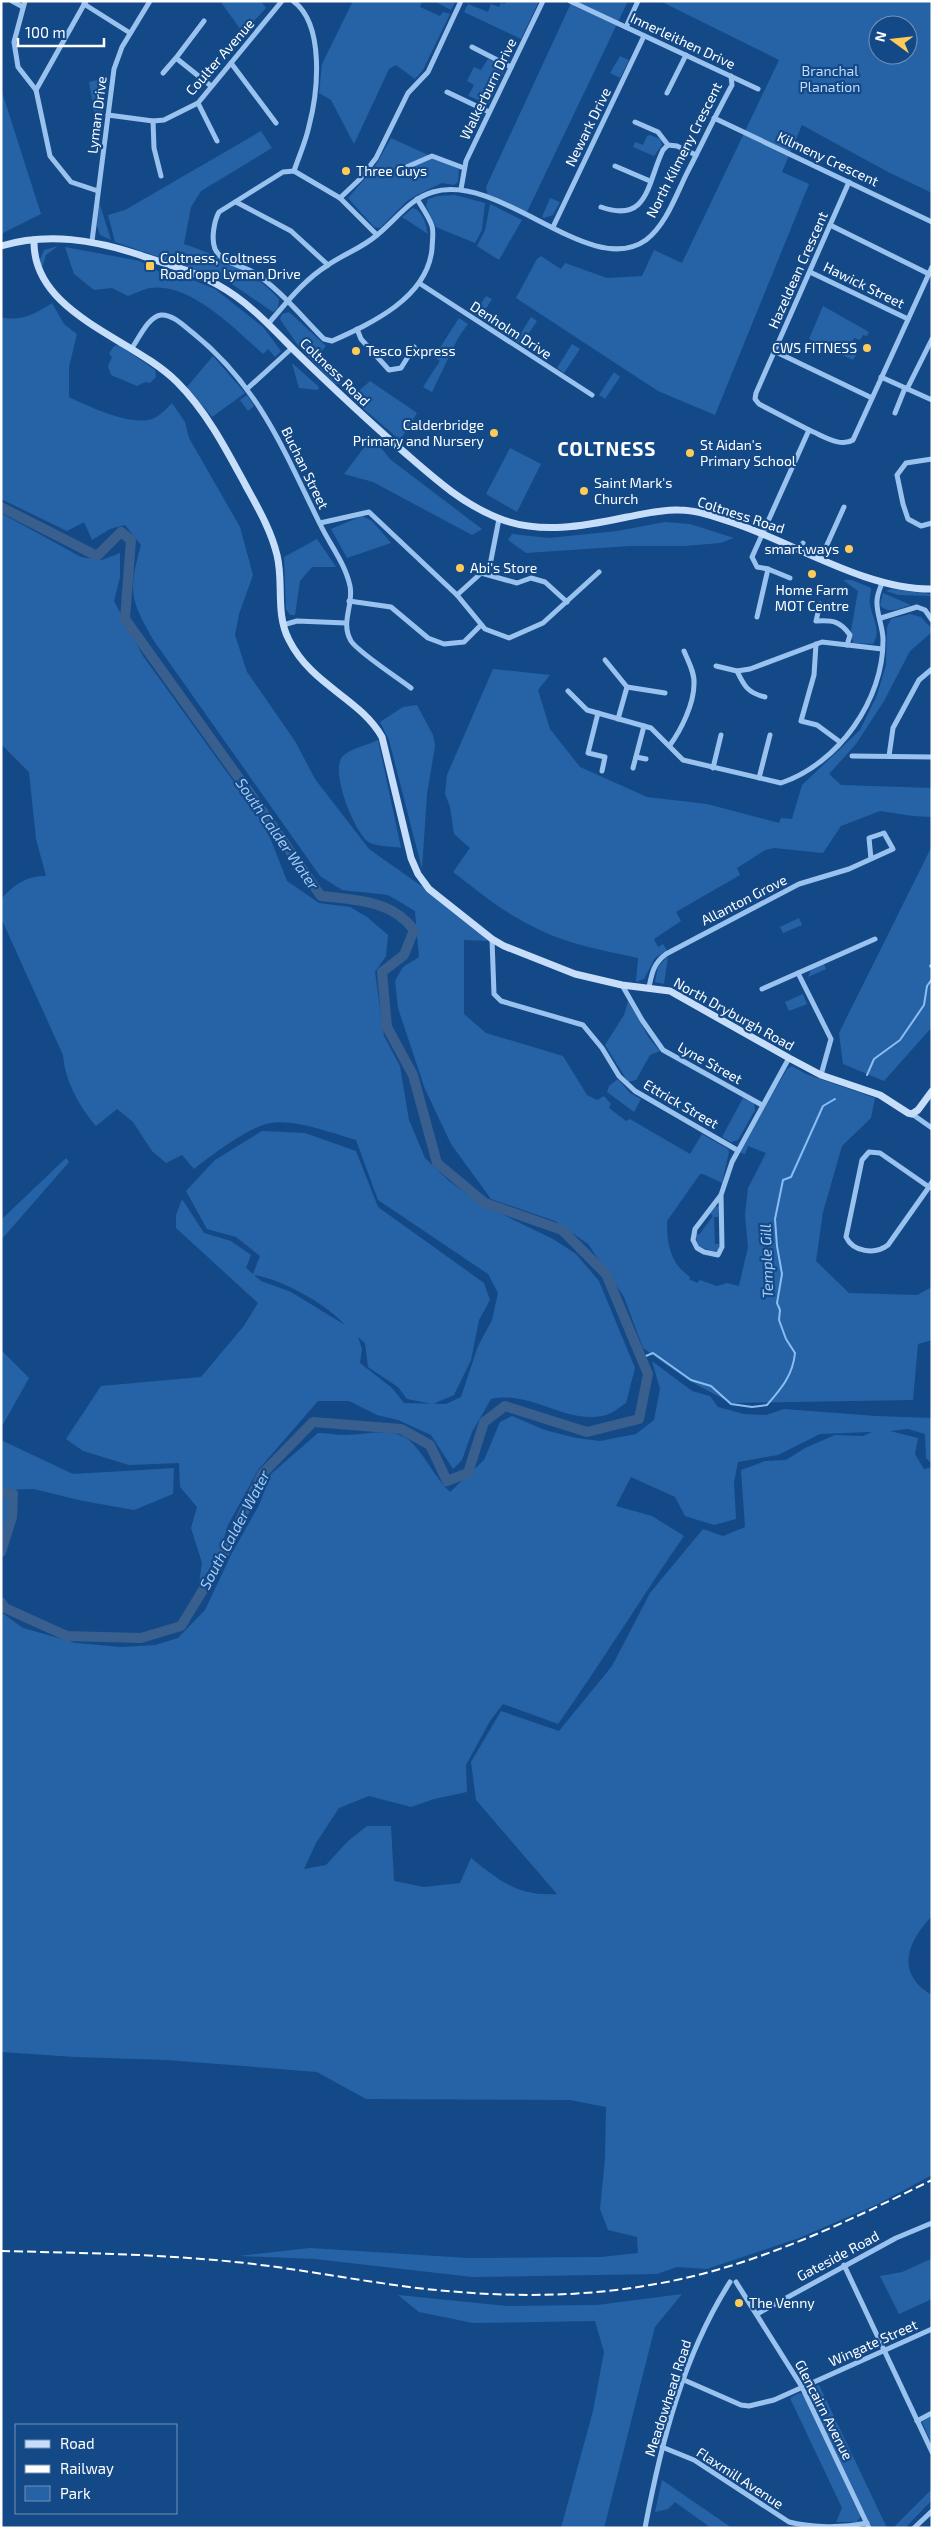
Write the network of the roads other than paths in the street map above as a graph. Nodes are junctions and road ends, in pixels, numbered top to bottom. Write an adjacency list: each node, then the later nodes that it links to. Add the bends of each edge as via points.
1 (12, 1): 10 (street)
2 (150, 1): 13 (street, Lyman Drive)
3 (282, 1): 18 (street, Coulter Avenue)
4 (294, 1): 40 (street, via 307,13 316,51 310,126)
5 (460, 1): 46 (street, via 428,72 408,93 376,158)
6 (543, 1): 19 (street, Walkerburn Drive)
7 (570, 1): 12 (street, Innerleithen Drive)
8 (638, 1): 12 (street)
9 (85, 3): 13 (street); 24 (street)
10 (24, 4): 24 (street, via 14,42 18,67)
11 (204, 21): 17 (street)
12 (626, 28): 14 (street, Innerleithen Drive)
13 (130, 33): 29 (street, Lyman Drive, via 114,69)
14 (644, 36): 16 (street, Innerleithen Drive); 52 (street, Newark Drive)
15 (472, 47): 19 (street)
16 (686, 55): 21 (street, Innerleithen Drive); 26 (street)
17 (176, 58): 20 (street); 22 (street)
18 (231, 62): 22 (street, Coulter Avenue); 33 (street)
19 (512, 66): 28 (street, Walkerburn Drive)
20 (163, 73)
21 (731, 76): 23 (street, Innerleithen Drive); 30 (street, North Kilmeny Crescent, via 732,85)
22 (212, 86): 27 (street, Coulter Avenue)
23 (758, 89)
24 (36, 90): 45 (street, via 50,156 71,182)
25 (448, 92): 28 (street)
26 (667, 93)
27 (198, 103): 31 (street, Coulter Avenue, via 171,117); 34 (street)
28 (489, 112): 38 (street, Walkerburn Drive)
29 (108, 115): 31 (street, Coulter Avenue); 45 (street, Lyman Drive)
30 (714, 118): 36 (street, North Kilmeny Crescent); 43 (street, Kilmeny Crescent)
31 (153, 121): 41 (street, via 154,148)
32 (635, 122): 35 (street, via 658,132)
33 (276, 123)
34 (218, 141)
35 (668, 145): 36 (street); 42 (street)
36 (696, 155): 52 (street, North Kilmeny Crescent, via 659,227 645,241 631,248 601,249)
37 (615, 166): 42 (street)
38 (464, 168): 39 (street, via 432,156); 44 (street, Walkerburn Drive)
39 (402, 169)
40 (294, 170): 46 (street); 48 (street, via 283,172)
41 (161, 176)
42 (650, 181): 49 (street, via 644,196 632,210 619,212)
43 (849, 182): 50 (street, Kilmeny Crescent); 51 (street, Hazeldean Crescent)
44 (461, 189): 47 (street, North Kilmeny Crescent, via 432,192); 52 (street, North Kilmeny Crescent, via 488,197)
45 (98, 191): 55 (street, Lyman Drive)
46 (340, 198): 53 (street)
47 (417, 199): 53 (street, North Kilmeny Crescent); 61 (street, via 432,226 433,239 431,256)
48 (236, 202): 57 (street, via 291,231); 62 (street, via 216,217 215,249 221,256 251,271)
49 (601, 207)
50 (932, 222)
51 (830, 225): 59 (street, Hazeldean Crescent); 60 (street)
52 (553, 227)
53 (377, 235): 57 (street, North Kilmeny Crescent)
54 (34, 240): 55 (street, Coltness Road); 56 (street, Coltness Road); 68 (street, North Dryburgh Road, via 33,254 38,270 58,298 82,318)
55 (92, 241): 64 (street, Coltness Road, via 218,285)
56 (1, 246)
57 (328, 265): 62 (street, North Kilmeny Crescent)
58 (932, 268): 60 (street)
59 (810, 272): 63 (street, Hawick Street); 70 (street, Hazeldean Crescent)
60 (929, 274): 63 (street)
61 (419, 283): 65 (street, via 400,303); 74 (street, Denholm Drive)
62 (287, 303): 64 (street, North Kilmeny Crescent); 65 (street, via 324,338 332,341)
63 (908, 319): 71 (street)
64 (268, 322): 69 (street, Coltness Road)
65 (357, 329): 67 (street, via 361,339 389,370 401,368)
66 (932, 339): 73 (street)
67 (414, 347)
68 (132, 348): 72 (street, Buchan Street, via 153,318 170,316 215,351); 100 (street, North Dryburgh Road, via 177,382 219,437 267,524 280,569)
69 (292, 348): 72 (street); 81 (street, Coltness Road, via 355,410 444,487)
70 (774, 351): 75 (street); 78 (street, Hazeldean Crescent, via 755,399)
71 (881, 377): 73 (street); 75 (street)
72 (248, 388): 83 (street, Buchan Street, via 266,414)
73 (906, 388): 76 (street); 77 (street)
74 (592, 395)
75 (872, 398): 78 (street, via 853,440 847,444)
76 (932, 400)
77 (895, 414)
78 (809, 430): 84 (street)
79 (932, 459): 82 (street, via 906,463 897,475 908,519 921,526)
80 (844, 507): 85 (street)
81 (499, 519): 84 (street, Coltness Road, via 536,527 569,527 678,510 700,513); 88 (street, via 490,565)
82 (932, 523)
83 (320, 524): 92 (street, via 369,512); 93 (street, Buchan Street, via 340,558 350,587)
84 (761, 533): 85 (street, Coltness Road, via 801,546); 86 (street, via 752,557 757,567)
85 (822, 558): 90 (street, Coltness Road)
86 (768, 568): 89 (street); 96 (street)
87 (599, 572): 94 (street)
88 (481, 573): 92 (street); 94 (street, via 517,583 531,578 545,582)
89 (790, 578)
90 (882, 582): 91 (street, Coltness Road); 97 (street, via 877,602)
91 (932, 589)
92 (457, 596): 101 (street)
93 (348, 601): 99 (street, Buchan Street); 101 (street, via 391,606 428,638 444,644 464,642)
94 (567, 602): 101 (street, via 543,623 509,638)
95 (820, 604): 103 (street, via 816,621 836,620 844,626 850,635)
96 (757, 617)
97 (881, 618): 98 (street, via 917,607 925,610); 104 (street)
98 (932, 620)
99 (346, 623): 100 (street, via 297,620); 111 (street, Buchan Street, via 352,643)
100 (283, 625): 132 (street, North Dryburgh Road, via 300,660 374,724 382,737 411,858 418,874 429,889)
101 (481, 625)
102 (816, 644): 103 (street); 109 (street); 120 (street, via 814,675 801,721 817,725)
103 (847, 645): 104 (street)
104 (882, 649): 120 (street, via 875,688 861,718)
105 (684, 651): 121 (street, via 694,685 682,728)
106 (605, 660): 110 (street)
107 (716, 666): 109 (street)
108 (932, 669): 123 (street, via 919,680 893,728)
109 (737, 671): 114 (street, via 746,689)
110 (627, 687): 113 (street); 116 (street)
111 (411, 688)
112 (568, 691): 115 (street, via 586,710)
113 (665, 694)
114 (765, 697)
115 (598, 713): 116 (street); 129 (street, via 588,752 605,757)
116 (618, 719): 117 (street)
117 (644, 726): 121 (street, via 651,728); 124 (street)
118 (721, 735): 128 (street)
119 (770, 735): 130 (street)
120 (840, 742): 130 (street, via 822,763 793,779 781,784)
121 (670, 745): 128 (street, via 683,760)
122 (852, 756): 123 (street)
123 (888, 756): 125 (street)
124 (636, 757): 126 (street); 127 (street)
125 (932, 757)
126 (646, 759)
127 (633, 768)
128 (712, 768): 130 (street)
129 (602, 771)
130 (759, 778)
131 (871, 859): 131 (street, Allanton Grove, via 869,838 884,834 893,849); 136 (street, Allanton Grove, via 799,884 666,954 657,961)
132 (492, 939): 135 (street, North Dryburgh Road, via 575,974); 144 (street, Ettrick Street, via 494,994 501,1001 583,1025 619,1076 635,1091)
133 (875, 939): 134 (street)
134 (798, 973): 137 (street); 139 (street, via 831,1039)
135 (622, 985): 136 (street, North Dryburgh Road); 141 (street, Lyne Street, via 663,1050)
136 (649, 987): 138 (street, North Dryburgh Road, via 670,991)
137 (762, 989)
138 (788, 1058): 139 (street, North Dryburgh Road); 141 (street)
139 (821, 1075): 142 (street, North Dryburgh Road, via 880,1095)
140 (932, 1090): 142 (street)
141 (762, 1105): 144 (street)
142 (912, 1114): 143 (street, North Dryburgh Road)
143 (932, 1128)
144 (737, 1150): 146 (street)
145 (931, 1186): 145 (street, via 880,1153 869,1152 862,1160 846,1237 849,1244 862,1250 884,1248)
146 (721, 1195): 146 (street, via 693,1235 697,1248 713,1255 718,1255 722,1248)
147 (932, 2223): 148 (street, Gateside Road)
148 (844, 2265): 150 (street, Gateside Road); 152 (street)
149 (733, 2282): 150 (street, Glencairn Avenue); 153 (street, Meadowhead Road, via 695,2346)
150 (757, 2314): 154 (street, Glencairn Avenue)
151 (932, 2330): 152 (street, Wingate Street)
152 (884, 2351): 154 (street, Wingate Street); 156 (street)
153 (684, 2380): 154 (street, Wingate Street, via 749,2406 774,2400); 157 (street, Meadowhead Road)
154 (802, 2386): 160 (street, Glencairn Avenue)
155 (932, 2413): 156 (street)
156 (917, 2421): 158 (street)
157 (662, 2447): 160 (street, Flaxmill Avenue, via 694,2460 789,2522 800,2525); 161 (street, Meadowhead Road)
158 (932, 2452)
159 (932, 2510): 162 (street)
160 (868, 2525)
161 (645, 2528)
162 (914, 2528)

